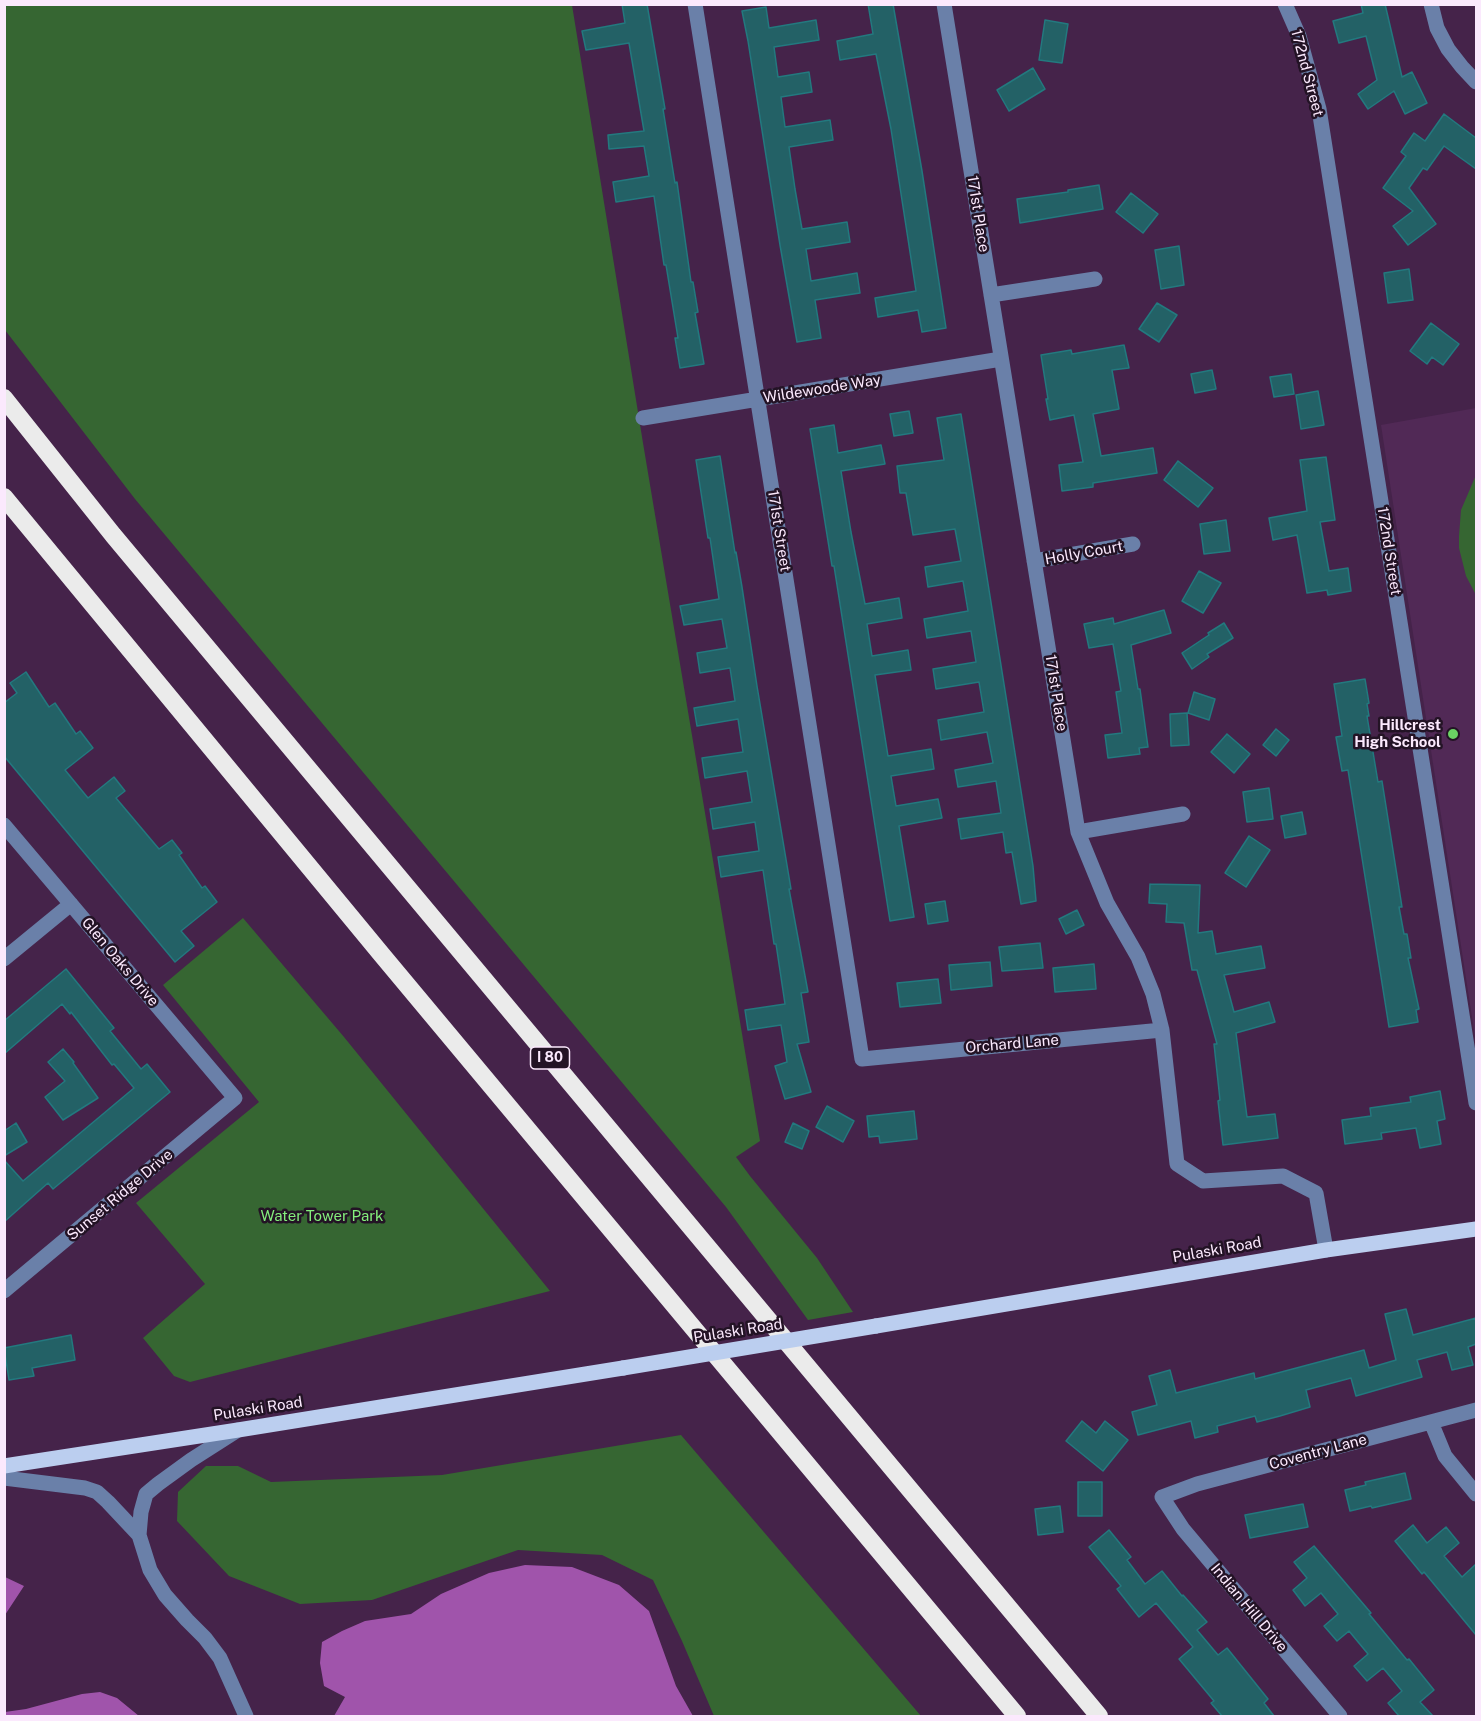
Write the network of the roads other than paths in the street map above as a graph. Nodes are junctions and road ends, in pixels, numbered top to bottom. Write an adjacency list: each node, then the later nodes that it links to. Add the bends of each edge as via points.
1 (695, 4): 10 (street, 171st Street)
2 (944, 4): 7 (street, 171st Place)
3 (1285, 4): 23 (street, 172nd Street, via 1299,36 1318,109)
4 (1431, 4): 5 (street, via 1448,50)
5 (1476, 82)
6 (1095, 279): 7 (street)
7 (991, 295): 8 (street, 171st Place)
8 (1001, 359): 10 (street, Wildewoode Way); 14 (street, 171st Place)
9 (4, 398): 37 (highway, I 80, via 113,535)
10 (759, 399): 11 (street, Wildewoode Way); 21 (street, 171st Street)
11 (643, 418)
12 (4, 497): 36 (highway)
13 (1133, 544): 14 (street, Holly Court)
14 (1034, 561): 17 (street, 171st Place)
15 (1183, 814): 17 (street)
16 (4, 825): 18 (street, Glen Oaks Drive)
17 (1078, 832): 20 (street, 171st Place, via 1107,903 1138,957)
18 (71, 904): 19 (street); 22 (street, Glen Oaks Drive)
19 (4, 958)
20 (1162, 1030): 21 (street, Orchard Lane); 25 (street, 171st Place, via 1177,1164 1203,1181 1283,1176 1316,1193)
21 (862, 1059)
22 (236, 1098): 26 (street, Sunset Ridge Drive)
23 (1476, 1103)
24 (1476, 1229): 25 (main road, Pulaski Road)
25 (1326, 1250): 29 (main road, Pulaski Road, bridge)
26 (4, 1291)
27 (1476, 1410): 28 (street, Coventry Lane)
28 (1431, 1422): 32 (street, via 1445,1456); 33 (street, Coventry Lane, via 1197,1484)
29 (238, 1430): 30 (main road, Pulaski Road); 34 (street, via 146,1494)
30 (4, 1466)
31 (4, 1478): 34 (street, via 97,1492)
32 (1476, 1494)
33 (1162, 1497): 38 (street, Indian Hill Drive, via 1183,1529)
34 (139, 1535): 35 (street, via 150,1570 165,1595 220,1658)
35 (246, 1716)
36 (1017, 1716)
37 (1099, 1716)
38 (1340, 1716)

